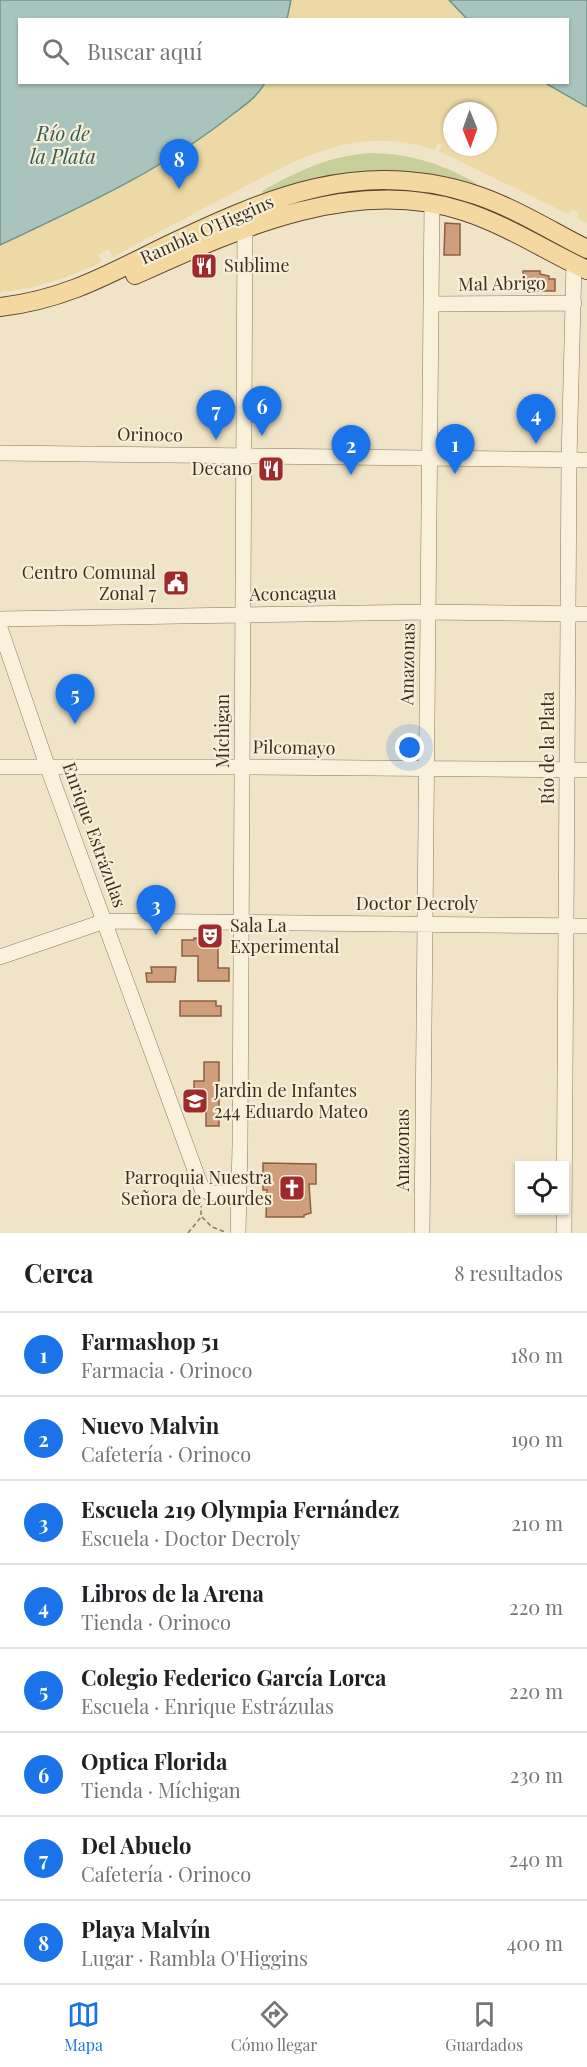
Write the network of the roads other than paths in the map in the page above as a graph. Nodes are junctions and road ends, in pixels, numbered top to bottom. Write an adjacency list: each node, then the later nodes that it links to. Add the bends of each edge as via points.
1 (432, 203): 2 (main road, Rambla O'Higgins, via 338,202); 4 (main road, Rambla O'Higgins, via 464,211); 6 (street, Amazonas)
2 (245, 230): 8 (main road, Rambla O'Higgins, via 71,303); 10 (street, Míchigan)
3 (587, 249): 7 (main road, Rambla O'Higgins, via 494,202 457,189 390,180 344,182 244,209 67,293)
4 (581, 267): 5 (street, Río de la Plata)
5 (574, 303): 6 (street, Mal Abrigo); 12 (street, Río de la Plata)
6 (430, 304): 11 (street, Amazonas)
7 (0, 306)
8 (0, 318)
9 (0, 453): 10 (street, Orinoco)
10 (244, 456): 11 (street, Orinoco); 17 (street, Míchigan)
11 (429, 458): 12 (street, Orinoco); 14 (street, Amazonas)
12 (569, 460): 13 (street, Orinoco); 15 (street, Río de la Plata)
13 (587, 460)
14 (428, 612): 15 (street, Aconcagua); 17 (street, Aconcagua); 23 (street, Amazonas)
15 (568, 614): 16 (street, Aconcagua); 24 (street, Río de la Plata)
16 (587, 614)
17 (243, 615): 18 (street, Aconcagua); 20 (street, Míchigan)
18 (0, 619)
19 (0, 628): 22 (street, Enrique Estrázulas)
20 (243, 766): 22 (street, Pilcomayo); 23 (street, Pilcomayo); 27 (street, Míchigan)
21 (0, 767): 22 (street, Pilcomayo)
22 (48, 768): 26 (street, Enrique Estrázulas)
23 (426, 769): 24 (street, Pilcomayo); 28 (street, Amazonas)
24 (567, 770): 25 (street, Pilcomayo); 29 (street, Río de la Plata)
25 (587, 770)
26 (105, 921): 27 (street, Doctor Decroly); 31 (street, Doctor Decroly); 32 (street, Enrique Estrázulas, via 202,1189 210,1193)
27 (242, 922): 28 (street, Doctor Decroly); 32 (street, Míchigan)
28 (425, 924): 29 (street, Doctor Decroly); 34 (street, Amazonas)
29 (566, 925): 30 (street, Doctor Decroly); 35 (street, Río de la Plata)
30 (587, 926)
31 (0, 957)
32 (239, 1193): 33 (street, Míchigan)
33 (238, 1233)
34 (422, 1233)
35 (564, 1233)

